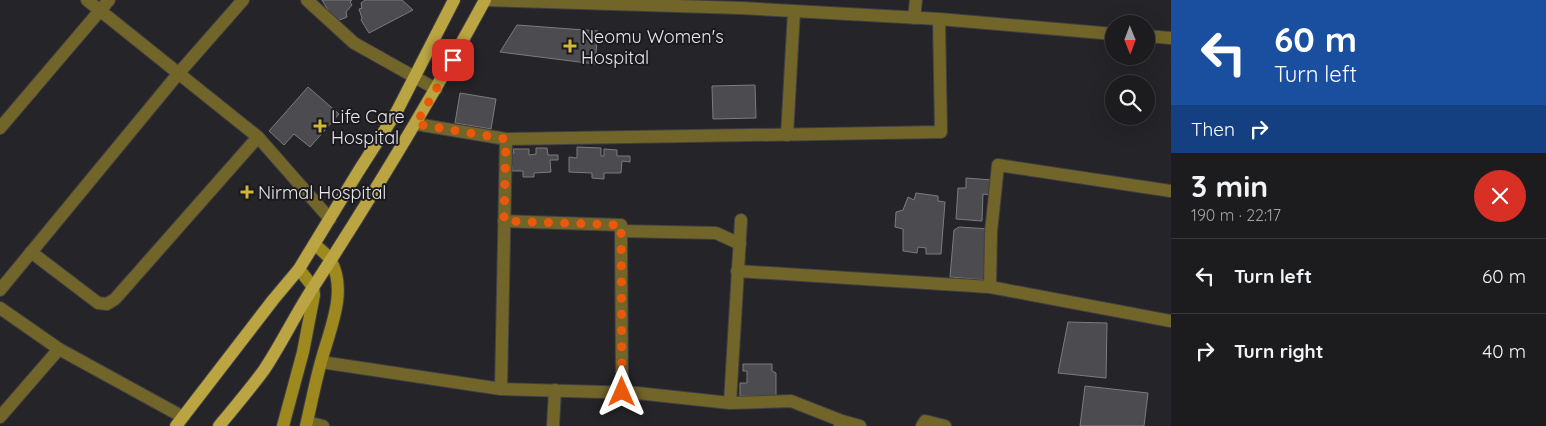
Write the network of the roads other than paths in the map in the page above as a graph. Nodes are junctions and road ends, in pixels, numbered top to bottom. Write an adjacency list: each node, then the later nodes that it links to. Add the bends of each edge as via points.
1 (88, 0): 9 (street)
2 (109, 0): 9 (street)
3 (243, 0): 16 (street)
4 (307, 0): 17 (street, via 354,42)
5 (454, 0): 17 (main road)
6 (485, 0): 8 (street); 18 (main road)
7 (916, 0): 11 (street)
8 (741, 4): 10 (street)
9 (99, 10): 16 (street); 20 (street)
10 (794, 11): 11 (street); 21 (street)
11 (914, 18): 12 (street)
12 (939, 19): 13 (street); 21 (street, via 941,132)
13 (1105, 33)
14 (1155, 37): 15 (street)
15 (1171, 38)
16 (178, 74): 22 (street); 31 (street)
17 (415, 76): 18 (street); 25 (main road, via 397,111)
18 (436, 89): 19 (main road)
19 (416, 124): 23 (street); 32 (main road)
20 (0, 128)
21 (787, 135): 23 (street)
22 (258, 137): 25 (street); 31 (street, via 115,299 107,304 98,303)
23 (506, 139): 27 (street)
24 (1171, 191): 35 (street, via 998,165 991,232)
25 (330, 218): 30 (main road)
26 (741, 220): 29 (street)
27 (504, 221): 28 (street, via 621,225); 42 (street)
28 (621, 231): 29 (street, via 716,233); 44 (street)
29 (740, 244): 34 (street)
30 (315, 245): 32 (main road); 33 (main road)
31 (31, 252): 37 (street)
32 (331, 260): 36 (main road); 41 (main road, via 337,281 337,307)
33 (299, 270): 36 (main road); 47 (main road)
34 (737, 271): 35 (street); 45 (street)
35 (990, 287): 39 (street, via 1052,304)
36 (313, 288): 50 (main road, via 263,372); 51 (main road, via 303,352)
37 (0, 290)
38 (0, 308): 40 (street)
39 (1171, 322)
40 (59, 349): 46 (street); 47 (street)
41 (321, 362): 42 (street); 48 (main road)
42 (501, 389): 43 (street)
43 (555, 390): 44 (street); 53 (street)
44 (622, 392): 45 (street)
45 (730, 403): 49 (street, via 790,401)
46 (0, 416)
47 (180, 422)
48 (306, 424): 52 (street)
49 (841, 424): 54 (street)
50 (219, 426)
51 (283, 426)
52 (323, 426)
53 (553, 426)
54 (860, 426)
55 (922, 426): 56 (street, via 925,421)
56 (945, 426)

